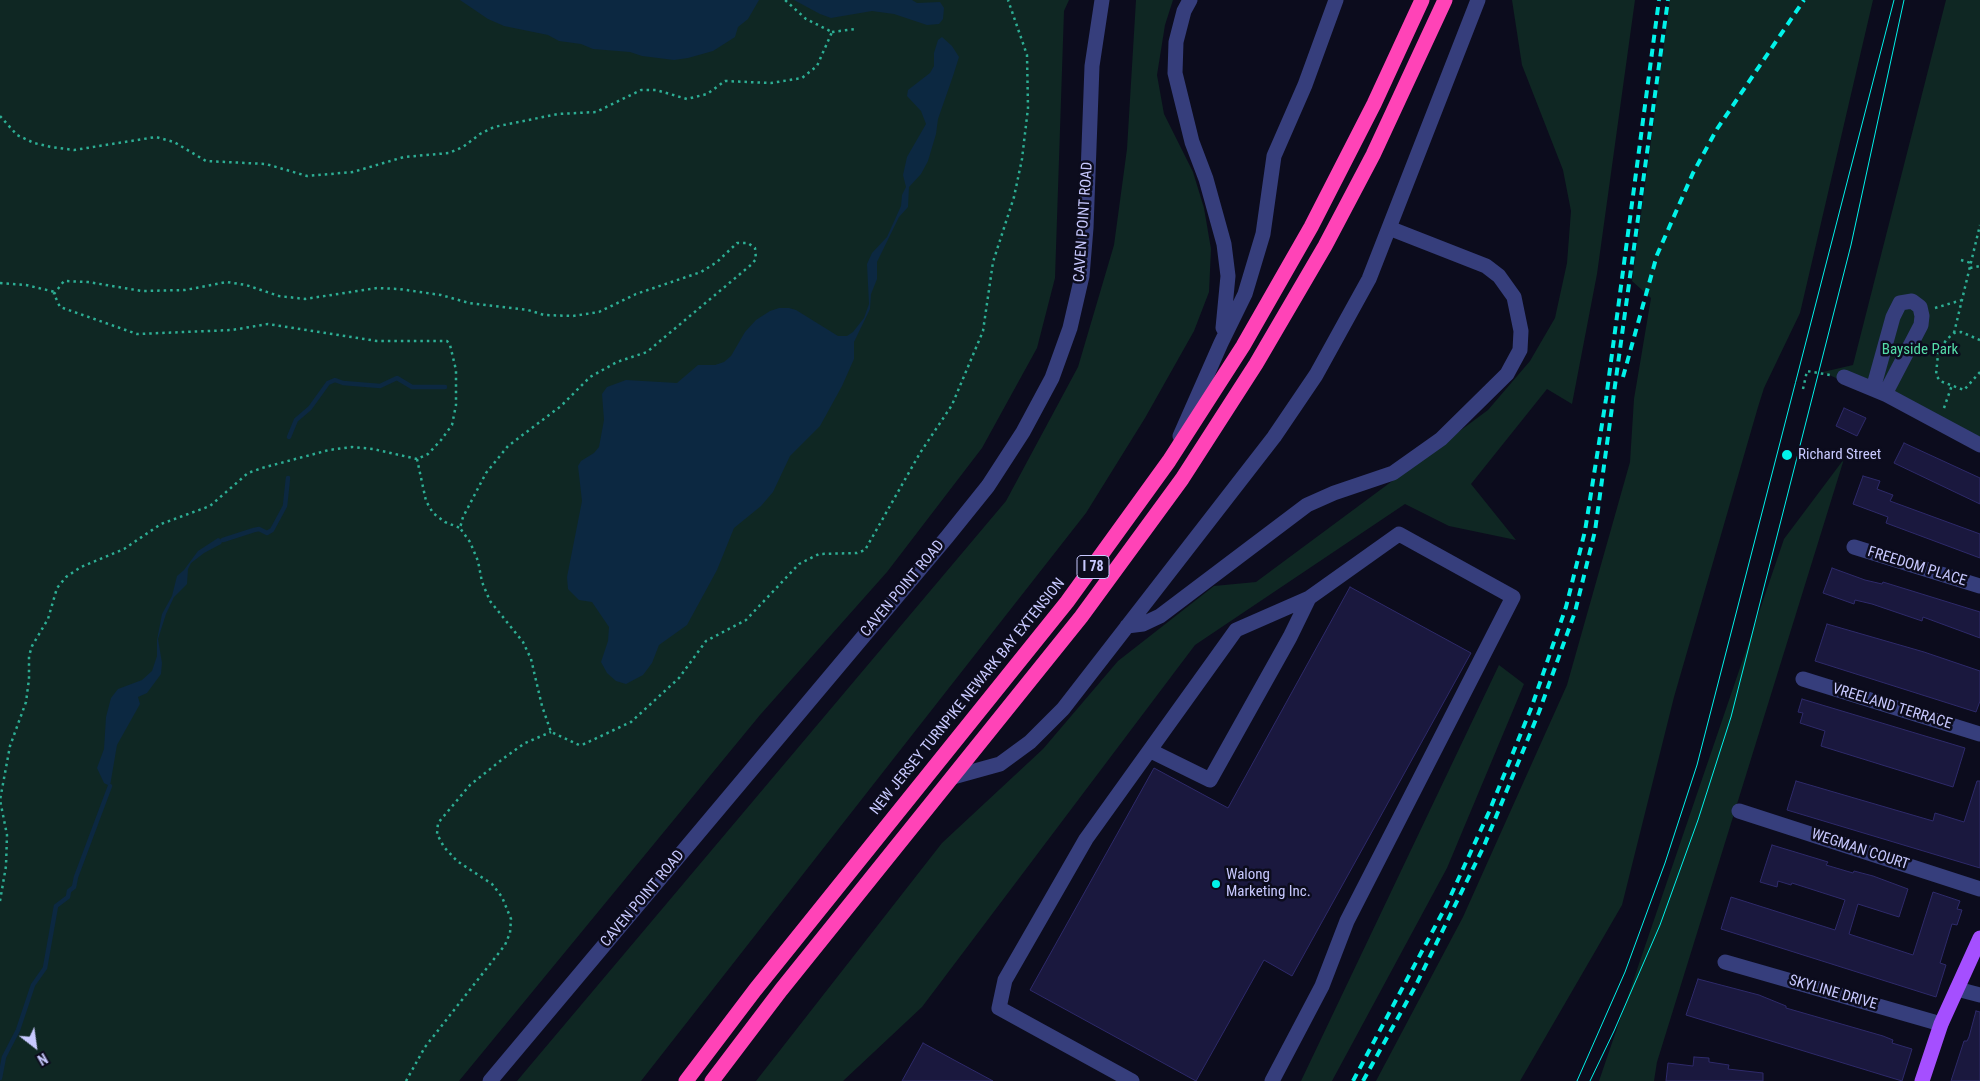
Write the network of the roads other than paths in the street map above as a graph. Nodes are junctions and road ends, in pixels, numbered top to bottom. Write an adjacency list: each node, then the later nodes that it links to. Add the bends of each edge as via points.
1 (1102, 0): 28 (street, CAVEN POINT ROAD, via 1092,66 1082,276 1070,328 1052,378 1022,432 988,486 947,537)
2 (1190, 0): 8 (street, via 1176,42 1175,73 1192,142 1224,244 1228,276 1227,310)
3 (1336, 0): 8 (street, via 1305,85 1274,156 1263,234 1245,294)
4 (1422, 0): 12 (highway, NEW JERSEY TURNPIKE NEWARK BAY EXTENSION / I 78, via 1374,104 1311,227 1247,338)
5 (1445, 0): 20 (highway, I 78, via 1346,208 1238,393 1123,562)
6 (1478, 0): 7 (street)
7 (1389, 228): 16 (street, via 1369,279 1316,375 1274,437); 16 (street, via 1486,266 1500,276 1514,297 1521,331 1520,350 1506,374 1441,439 1393,473 1308,505 1160,616 1143,624)
8 (1221, 343): 12 (street)
9 (1844, 377): 10 (street)
10 (1879, 392): 10 (street, via 1921,325 1920,307 1912,301 1900,303 1893,317); 11 (street)
11 (1980, 445)
12 (1169, 461): 29 (highway, NEW JERSEY TURNPIKE NEWARK BAY EXTENSION / I 78, via 1067,602 754,990)
13 (1854, 547): 14 (street, FREEDOM PLACE)
14 (1980, 586)
15 (1309, 598): 19 (street, via 1236,630); 19 (street, via 1210,780); 32 (street, via 1398,534 1514,597 1347,922 1322,986)
16 (1127, 626): 20 (street, via 1063,709 1030,742 1000,764)
17 (1803, 679): 18 (street, VREELAND TERRACE)
18 (1980, 734)
19 (1151, 751): 31 (street, via 1086,839 1042,913 1005,980 999,1008)
20 (953, 777): 30 (highway, I 78)
21 (1740, 811): 22 (street, WEGMAN COURT)
22 (1980, 889)
23 (1980, 938): 25 (main road)
24 (1725, 962): 27 (street, SKYLINE DRIVE)
25 (1957, 989): 26 (street); 27 (main road)
26 (1980, 995)
27 (1941, 1024): 33 (main road)
28 (490, 1081)
29 (686, 1081)
30 (712, 1081)
31 (1132, 1081)
32 (1272, 1081)
33 (1922, 1081)

